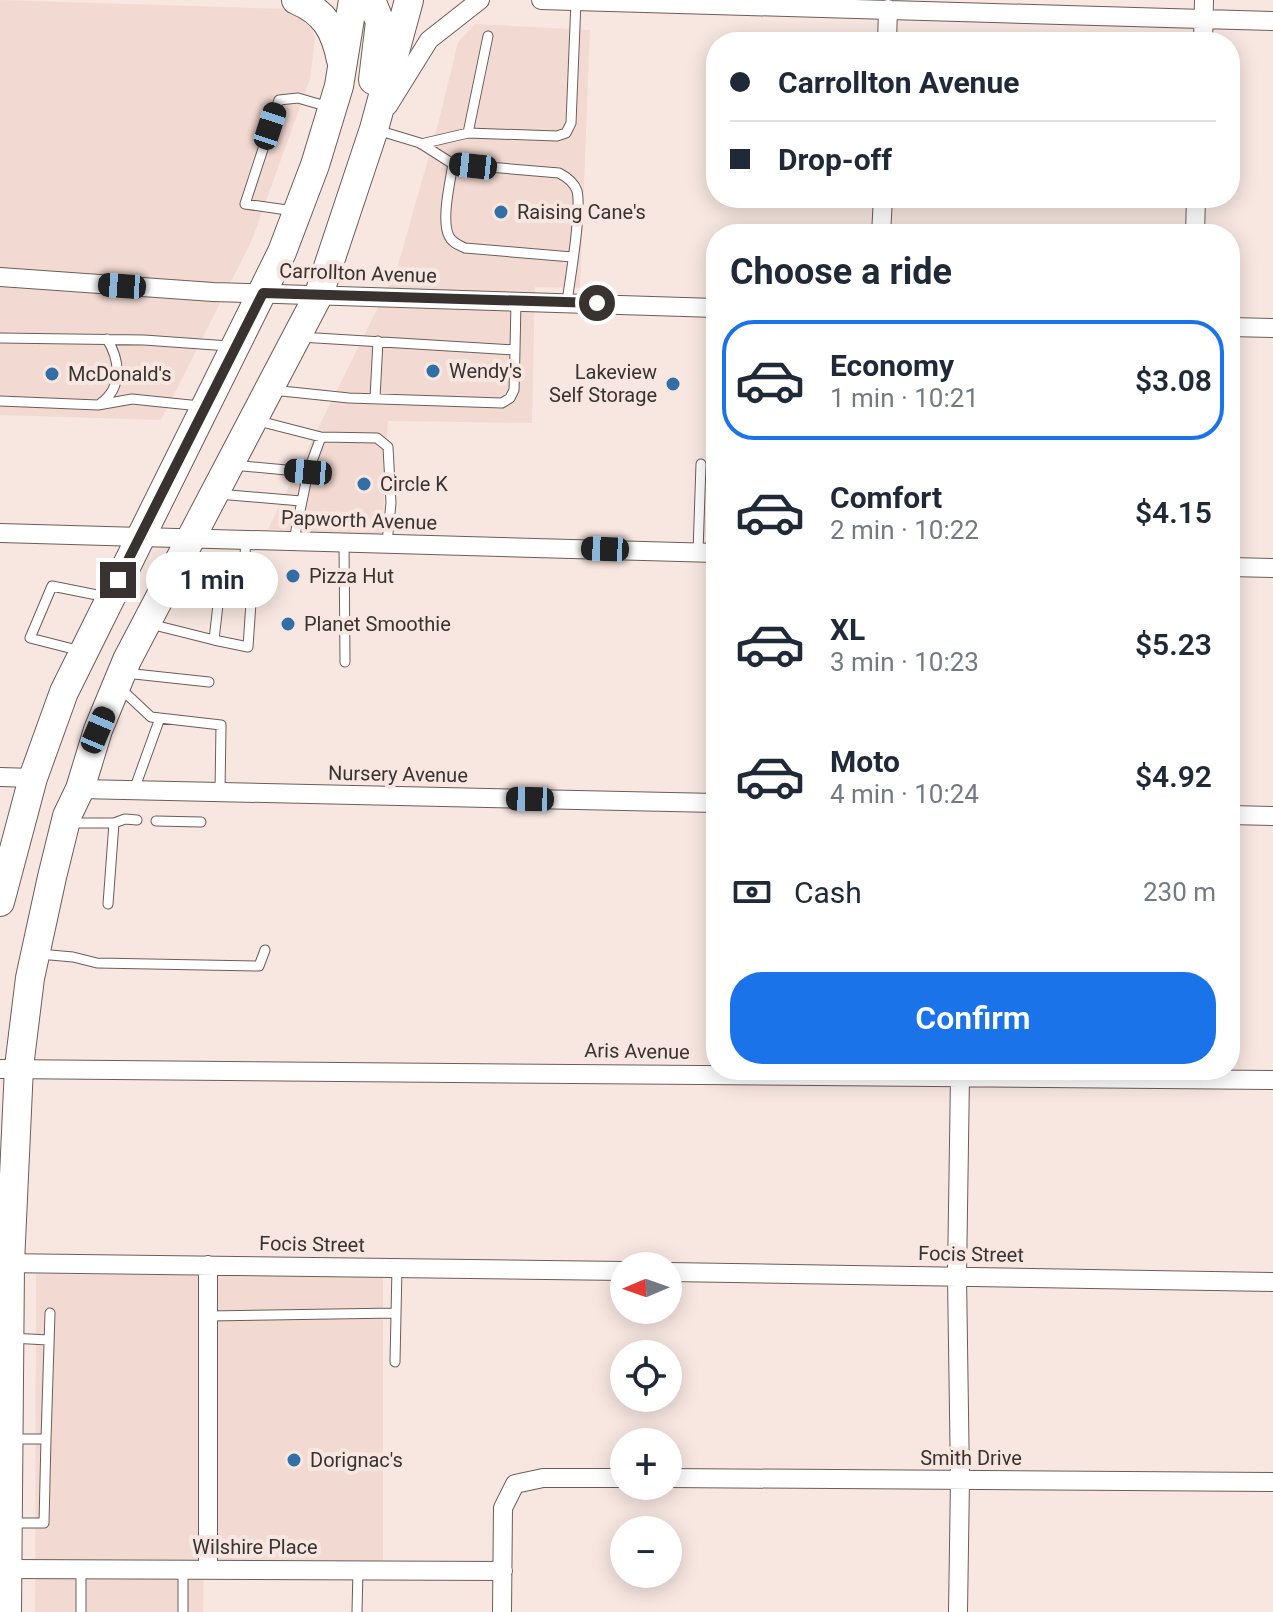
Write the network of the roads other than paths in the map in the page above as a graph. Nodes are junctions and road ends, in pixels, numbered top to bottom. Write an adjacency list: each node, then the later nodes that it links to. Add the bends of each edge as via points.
1 (296, 0): 15 (main road, via 326,18 337,38)
2 (353, 0): 15 (main road)
3 (371, 0): 17 (main road, via 380,22 372,85)
4 (409, 0): 17 (main road)
5 (480, 0): 17 (street, via 429,40)
6 (541, 0): 8 (street)
7 (1204, 0): 10 (street)
8 (573, 1): 9 (street); 18 (lane, via 571,123 566,133)
9 (888, 5): 10 (street); 12 (street)
10 (1203, 19): 11 (street); 13 (street)
11 (1273, 21)
12 (887, 32)
13 (1203, 32)
14 (488, 36): 18 (lane)
15 (343, 71): 16 (main road)
16 (332, 108): 21 (main road); 21 (lane, via 298,98 279,100 245,204)
17 (377, 120): 19 (lane); 25 (main road)
18 (468, 133): 19 (lane)
19 (421, 144): 20 (lane)
20 (453, 164): 22 (lane, via 569,178 577,191); 22 (lane, via 447,235 455,243)
21 (297, 212): 24 (main road)
22 (572, 257): 27 (lane)
23 (0, 277): 24 (street, Carrollton Avenue)
24 (263, 293): 25 (street, Carrollton Avenue); 35 (main road)
25 (319, 294): 26 (street, Carrollton Avenue); 31 (main road)
26 (516, 301): 27 (street, Carrollton Avenue); 36 (lane)
27 (567, 302): 28 (street, Carrollton Avenue)
28 (706, 308)
29 (1240, 327): 30 (street)
30 (1273, 328)
31 (296, 337): 34 (lane); 37 (main road)
32 (0, 338): 33 (lane)
33 (107, 339): 35 (lane); 40 (lane, via 117,362 117,380 112,395)
34 (378, 341): 36 (lane); 38 (lane)
35 (236, 347): 41 (main road)
36 (515, 350): 38 (lane, via 514,390 506,402)
37 (269, 390): 38 (lane); 42 (main road)
38 (375, 398)
39 (0, 401): 40 (lane)
40 (98, 405): 41 (lane, via 132,399)
41 (205, 407): 50 (main road)
42 (253, 419): 43 (lane); 45 (main road)
43 (321, 437): 46 (lane); 56 (lane, via 377,438 388,447)
44 (701, 464): 52 (lane)
45 (230, 465): 46 (lane); 47 (main road)
46 (308, 472): 48 (lane)
47 (215, 494): 48 (lane); 51 (main road)
48 (301, 501): 54 (lane)
49 (0, 533): 50 (street, Papworth Avenue)
50 (139, 537): 51 (street, Papworth Avenue); 61 (main road)
51 (193, 537): 53 (street, Papworth Avenue); 62 (main road)
52 (706, 537)
53 (246, 539): 54 (street, Papworth Avenue); 60 (lane)
54 (294, 540): 55 (street, Papworth Avenue)
55 (344, 542): 56 (street, Papworth Avenue); 65 (lane)
56 (387, 543): 57 (street, Papworth Avenue)
57 (706, 552)
58 (1240, 567): 59 (street)
59 (1273, 568)
60 (244, 571): 63 (lane, via 222,569); 63 (lane, via 253,572 248,647)
61 (110, 597): 64 (main road); 64 (lane, via 52,586 30,638)
62 (147, 623): 63 (lane); 66 (main road)
63 (214, 640)
64 (84, 652): 70 (main road)
65 (345, 662)
66 (119, 679): 67 (lane); 68 (lane, via 147,714); 71 (main road)
67 (209, 682)
68 (160, 718): 72 (lane); 73 (lane, via 221,725)
69 (0, 777): 70 (street)
70 (33, 778): 82 (main road)
71 (80, 789): 72 (street, Nursery Avenue); 80 (main road)
72 (134, 790): 73 (street, Nursery Avenue)
73 (220, 792): 74 (street, Nursery Avenue)
74 (706, 803)
75 (1240, 815): 76 (street)
76 (1273, 816)
77 (137, 820): 81 (lane)
78 (156, 821): 79 (lane)
79 (201, 822)
80 (65, 823): 81 (lane); 85 (main road)
81 (114, 823): 83 (lane)
82 (0, 902)
83 (108, 904)
84 (265, 950): 85 (lane, via 259,966 97,963)
85 (35, 954): 86 (main road)
86 (10, 1068): 87 (street, Aris Avenue); 91 (main road)
87 (706, 1074)
88 (960, 1080): 96 (street)
89 (1240, 1080): 90 (street, Aris Avenue)
90 (1273, 1080)
91 (5, 1263): 92 (street, Focis Street); 101 (main road)
92 (208, 1265): 93 (street, Focis Street); 100 (street)
93 (397, 1268): 94 (street, Focis Street); 99 (lane)
94 (610, 1271)
95 (682, 1272): 96 (street, Focis Street)
96 (957, 1276): 97 (street, Focis Street); 108 (street)
97 (1273, 1282)
98 (50, 1313): 102 (lane)
99 (396, 1313): 100 (lane); 103 (lane)
100 (208, 1316): 112 (street)
101 (10, 1338): 102 (lane); 104 (main road)
102 (48, 1340): 105 (lane)
103 (395, 1362)
104 (8, 1439): 105 (lane); 110 (main road)
105 (46, 1439): 110 (lane, via 44,1523)
106 (610, 1478): 116 (street, via 543,1478 515,1484 503,1508)
107 (682, 1478): 108 (street, Smith Drive)
108 (960, 1480): 109 (street, Smith Drive); 122 (street)
109 (1273, 1482)
110 (8, 1523): 111 (main road)
111 (4, 1568): 115 (street, Wilshire Place); 117 (main road)
112 (208, 1568): 113 (street, Wilshire Place); 114 (street, Wilshire Place)
113 (183, 1569): 115 (street, Wilshire Place); 119 (lane)
114 (358, 1569): 116 (street, Wilshire Place); 120 (lane)
115 (81, 1570): 118 (lane)
116 (503, 1571): 121 (street)
117 (7, 1612)
118 (81, 1612)
119 (183, 1612)
120 (357, 1612)
121 (502, 1612)
122 (958, 1612)

